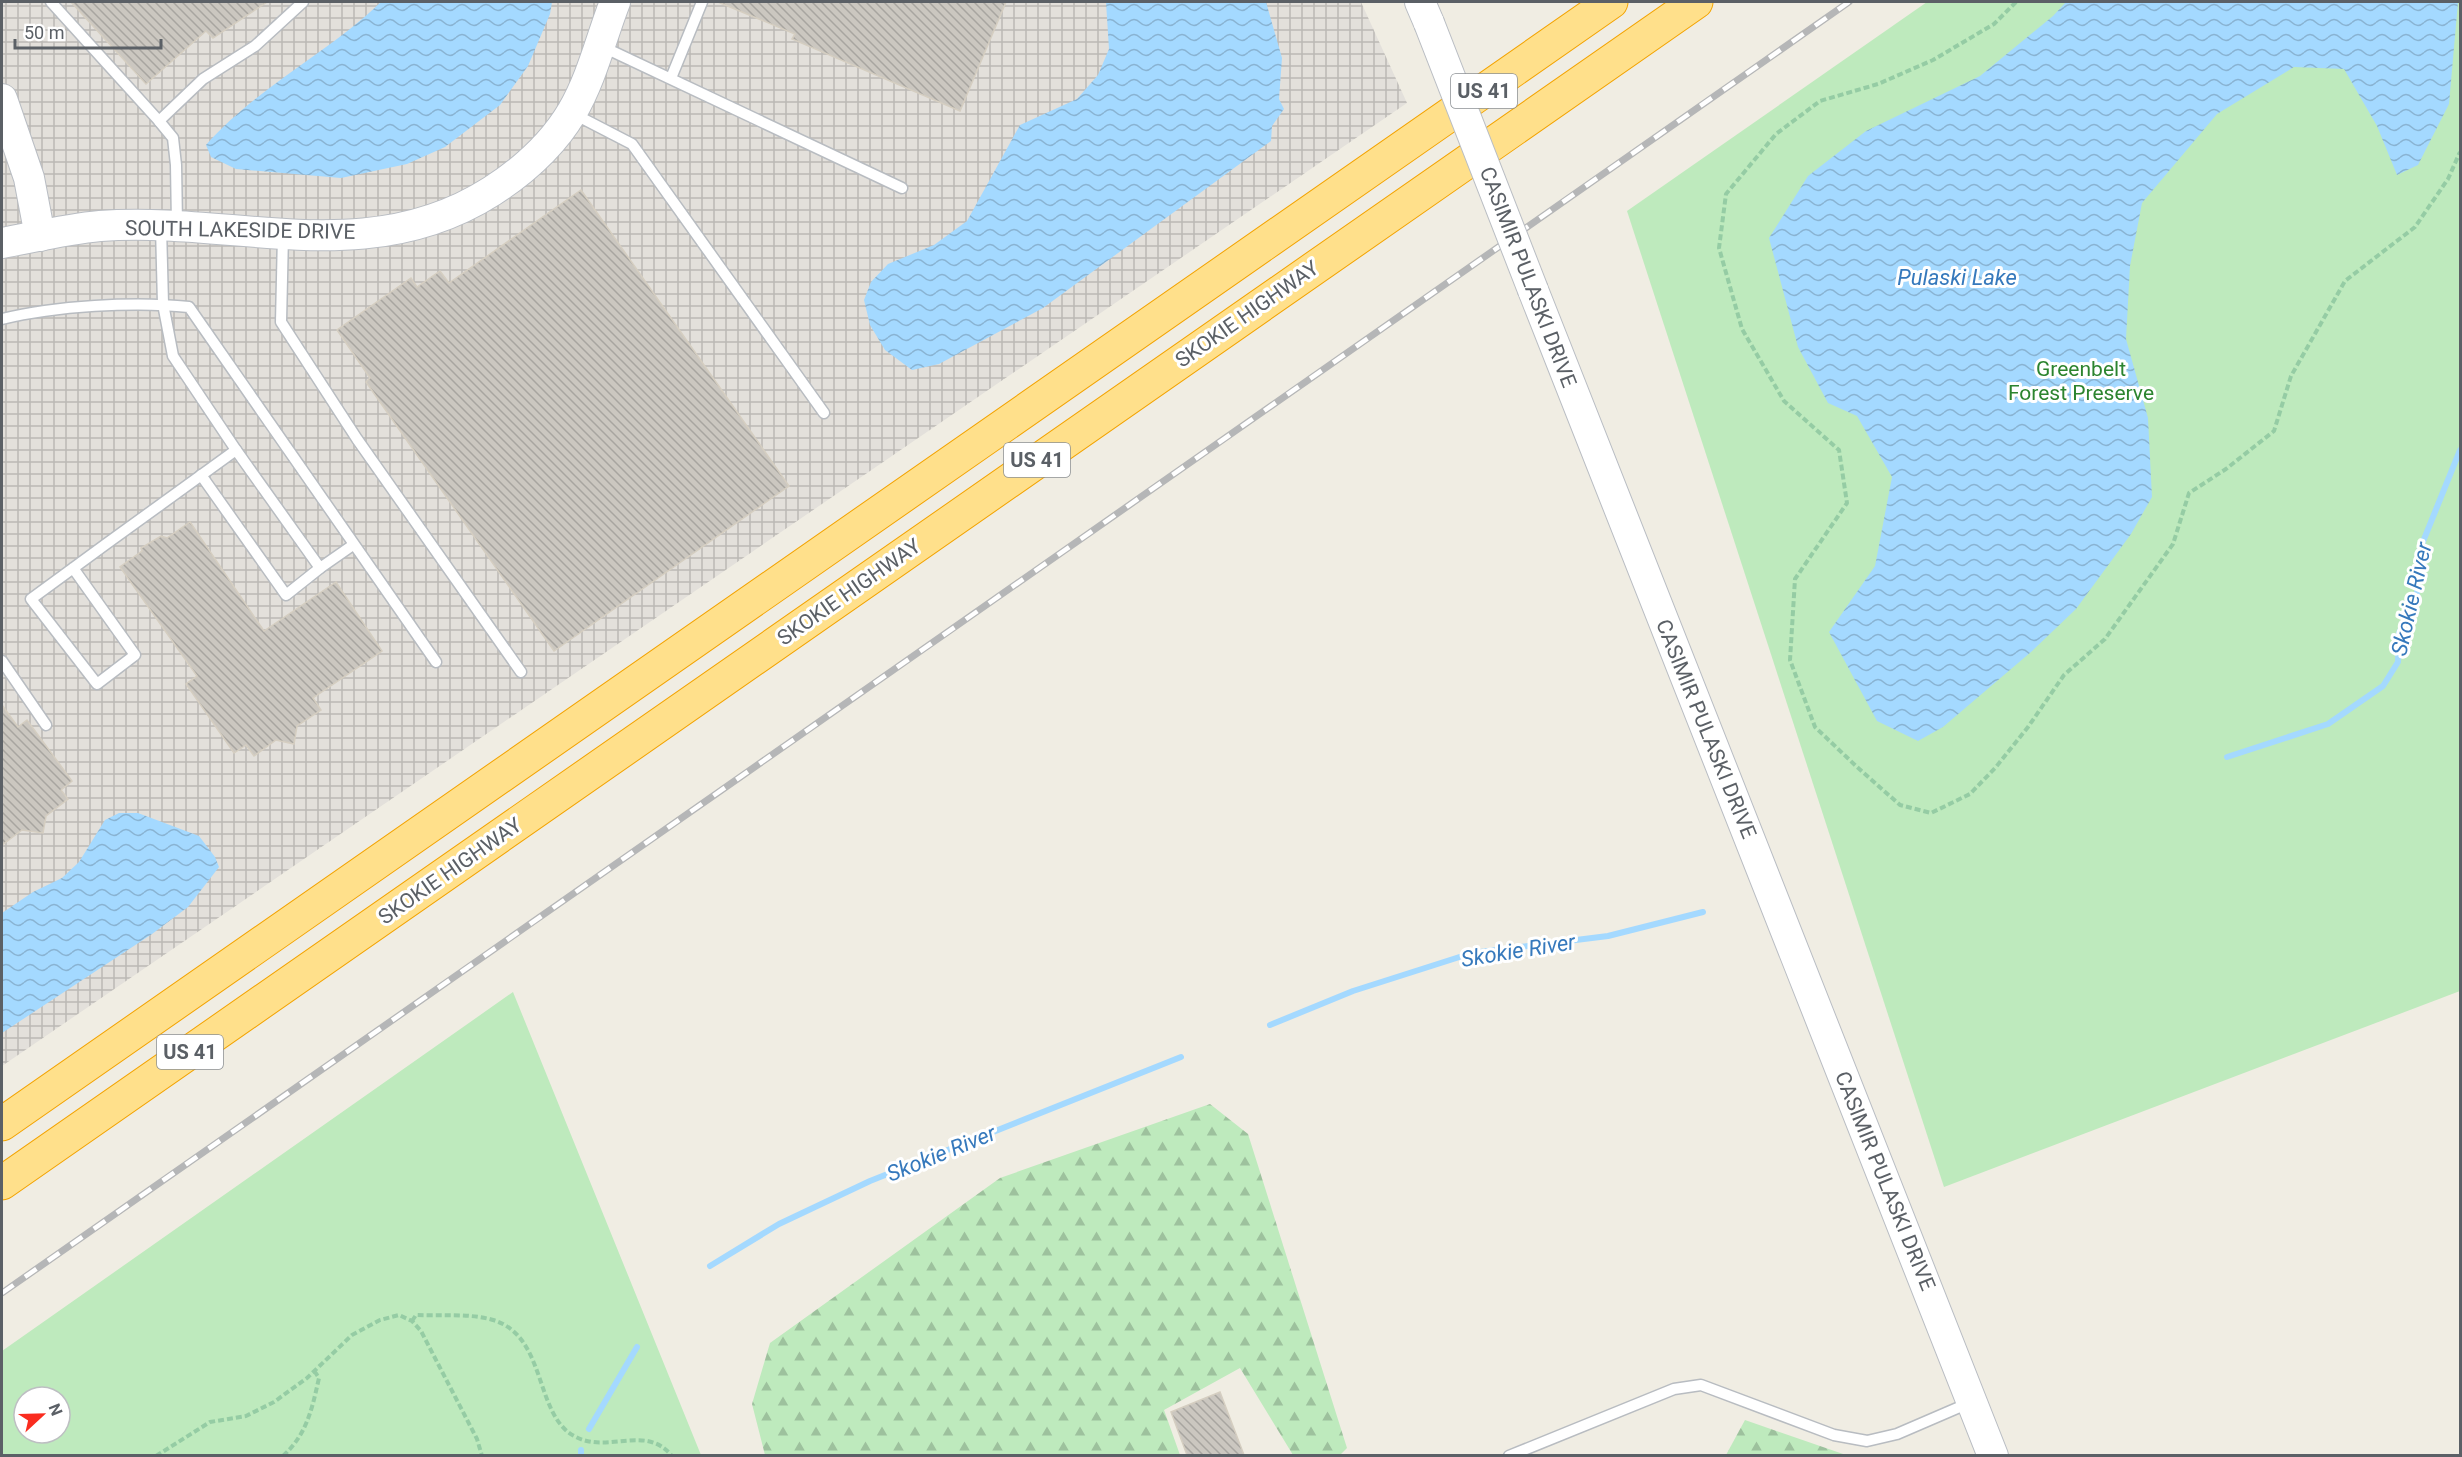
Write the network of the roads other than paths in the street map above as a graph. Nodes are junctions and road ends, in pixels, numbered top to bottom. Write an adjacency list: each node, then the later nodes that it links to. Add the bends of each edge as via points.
1 (51, 2): 12 (lane)
2 (303, 2): 12 (lane, via 255,46 202,79)
3 (615, 2): 8 (street, SOUTH LAKESIDE DRIVE)
4 (702, 2): 9 (lane)
5 (1611, 2): 30 (highway, US 41)
6 (1696, 2): 31 (highway, SKOKIE HIGHWAY / US 41)
7 (1425, 12): 32 (street, CASIMIR PULASKI DRIVE, bridge)
8 (598, 45): 9 (lane); 11 (street, SOUTH LAKESIDE DRIVE, via 590,75)
9 (671, 78): 13 (lane)
10 (2, 99): 16 (street, via 29,178)
11 (572, 112): 15 (street, SOUTH LAKESIDE DRIVE, via 546,146 511,179 444,215 407,228 336,236); 20 (lane, via 632,144)
12 (159, 121): 14 (lane, via 173,138 176,165)
13 (902, 188)
14 (169, 227): 15 (street, SOUTH LAKESIDE DRIVE); 16 (street, SOUTH LAKESIDE DRIVE, via 100,226); 18 (lane)
15 (283, 235): 28 (lane, via 281,322 357,439)
16 (40, 236): 17 (street, SOUTH LAKESIDE DRIVE)
17 (2, 243)
18 (163, 304): 19 (lane, via 29,313); 21 (lane, via 173,356); 23 (lane, via 189,308)
19 (2, 319)
20 (824, 413)
21 (236, 450): 22 (lane); 25 (lane)
22 (201, 475): 24 (lane); 25 (lane, via 286,595)
23 (353, 545): 25 (lane); 27 (lane)
24 (73, 568): 24 (lane, via 135,655 97,684 31,598)
25 (320, 568)
26 (2, 661): 29 (lane)
27 (436, 662)
28 (521, 672)
29 (46, 725)
30 (2, 1124)
31 (2, 1184)
32 (1972, 1402): 33 (lane, via 1897,1434 1867,1441 1834,1435 1701,1385 1674,1389); 34 (street, CASIMIR PULASKI DRIVE)
33 (1509, 1455)
34 (1993, 1455)

